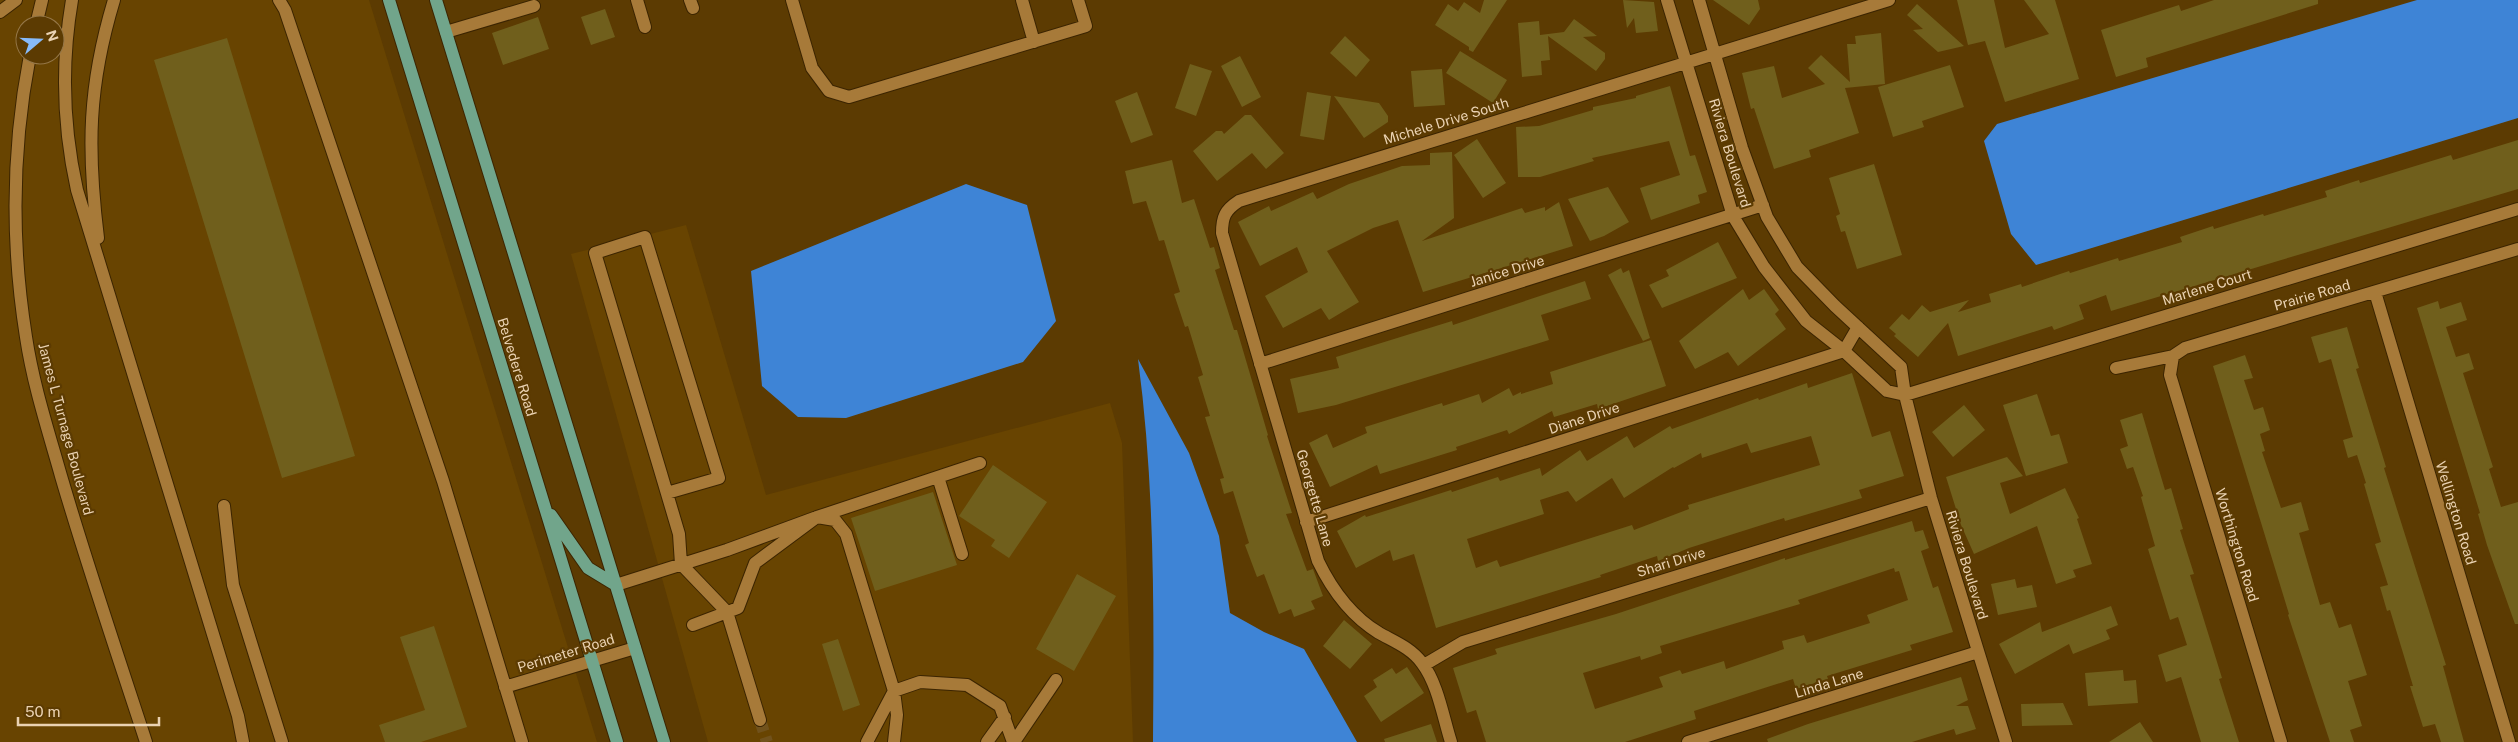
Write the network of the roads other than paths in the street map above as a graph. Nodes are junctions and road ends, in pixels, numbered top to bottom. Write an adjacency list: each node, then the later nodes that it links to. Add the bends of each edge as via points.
1 (16, 0): 16 (street)
2 (42, 0): 17 (street)
3 (72, 0): 29 (street, via 64,69 68,134 77,190)
4 (114, 0): 29 (street, via 98,65 90,132 91,178)
5 (279, 0): 55 (street, via 443,481)
6 (389, 0): 41 (main road, Belvedere Road)
7 (436, 0): 19 (main road)
8 (637, 0): 18 (street)
9 (792, 0): 20 (street, via 812,68 828,91 848,97)
10 (1022, 0): 20 (street)
11 (1078, 0): 20 (street, via 1086,26)
12 (1667, 0): 22 (street, Riviera Boulevard)
13 (1700, 0): 21 (street, Riviera Boulevard)
14 (1889, 0): 21 (street, Michele Drive South)
15 (534, 6): 19 (street)
16 (0, 12)
17 (38, 15)
18 (645, 27)
19 (446, 32): 47 (main road)
20 (1034, 42)
21 (1715, 54): 22 (street, Michele Drive South); 24 (street, Riviera Boulevard, via 1742,148)
22 (1686, 62): 26 (street, Riviera Boulevard); 27 (street, Michele Drive South, via 1239,201 1228,208)
23 (29, 65): 59 (street, James L Turnage Boulevard, via 19,131 16,183 16,244 26,338 72,514)
24 (1763, 205): 26 (street, Janice Drive); 31 (street, Riviera Boulevard, via 1797,267)
25 (2518, 209): 36 (street, Marlene Court)
26 (1733, 216): 32 (street, Riviera Boulevard, via 1764,267 1806,320); 34 (street, Janice Drive)
27 (1222, 220): 34 (street, Georgette Lane, via 1222,233)
28 (2518, 249): 30 (street, Prairie Road)
29 (102, 268): 60 (street, via 238,716)
30 (2375, 292): 33 (street, Prairie Road, via 2185,348); 73 (street, Wellington Road)
31 (1858, 327): 32 (street); 36 (street, Riviera Boulevard, via 1901,368)
32 (1844, 351): 36 (street, Riviera Boulevard, via 1887,391); 44 (street, Diane Drive)
33 (2173, 356): 35 (street, Prairie Road); 72 (street, Worthington Road, via 2170,375)
34 (1260, 364): 44 (street, Georgette Lane)
35 (2116, 368)
36 (1904, 395): 40 (street, Riviera Boulevard)
37 (980, 463): 38 (street)
38 (938, 477): 43 (street); 45 (street)
39 (667, 494): 39 (street, via 719,478 645,237 595,254); 46 (street, via 679,534)
40 (1931, 498): 51 (street, Riviera Boulevard); 53 (street, Shari Drive, via 1464,642)
41 (543, 503): 47 (main road, via 588,568); 52 (main road, Belvedere Road)
42 (224, 506): 61 (street, via 233,585)
43 (817, 517): 46 (street); 48 (street, via 755,563 738,608); 56 (street, via 835,520 846,534)
44 (1306, 522): 53 (street, Georgette Lane, via 1322,568 1343,602 1366,624 1405,647)
45 (962, 554)
46 (681, 564): 47 (street); 48 (street)
47 (616, 585): 50 (main road)
48 (727, 612): 49 (street); 58 (street)
49 (693, 625)
50 (635, 648): 52 (street, Perimeter Road); 64 (main road)
51 (1978, 652): 70 (street, Linda Lane); 71 (street, Riviera Boulevard)
52 (593, 661): 55 (street, Perimeter Road); 63 (main road, Belvedere Road)
53 (1424, 665): 69 (street, Georgette Lane)
54 (1056, 680): 68 (street)
55 (506, 688): 62 (street)
56 (894, 691): 57 (street, via 920,682 967,685 1000,706); 65 (street); 66 (street, via 897,716)
57 (1005, 717): 67 (street); 68 (street)
58 (760, 720)
59 (146, 742)
60 (243, 742)
61 (282, 742)
62 (522, 742)
63 (617, 742)
64 (664, 742)
65 (867, 742)
66 (894, 742)
67 (987, 742)
68 (1014, 742)
69 (1451, 742)
70 (1688, 742)
71 (2006, 742)
72 (2281, 742)
73 (2509, 742)

